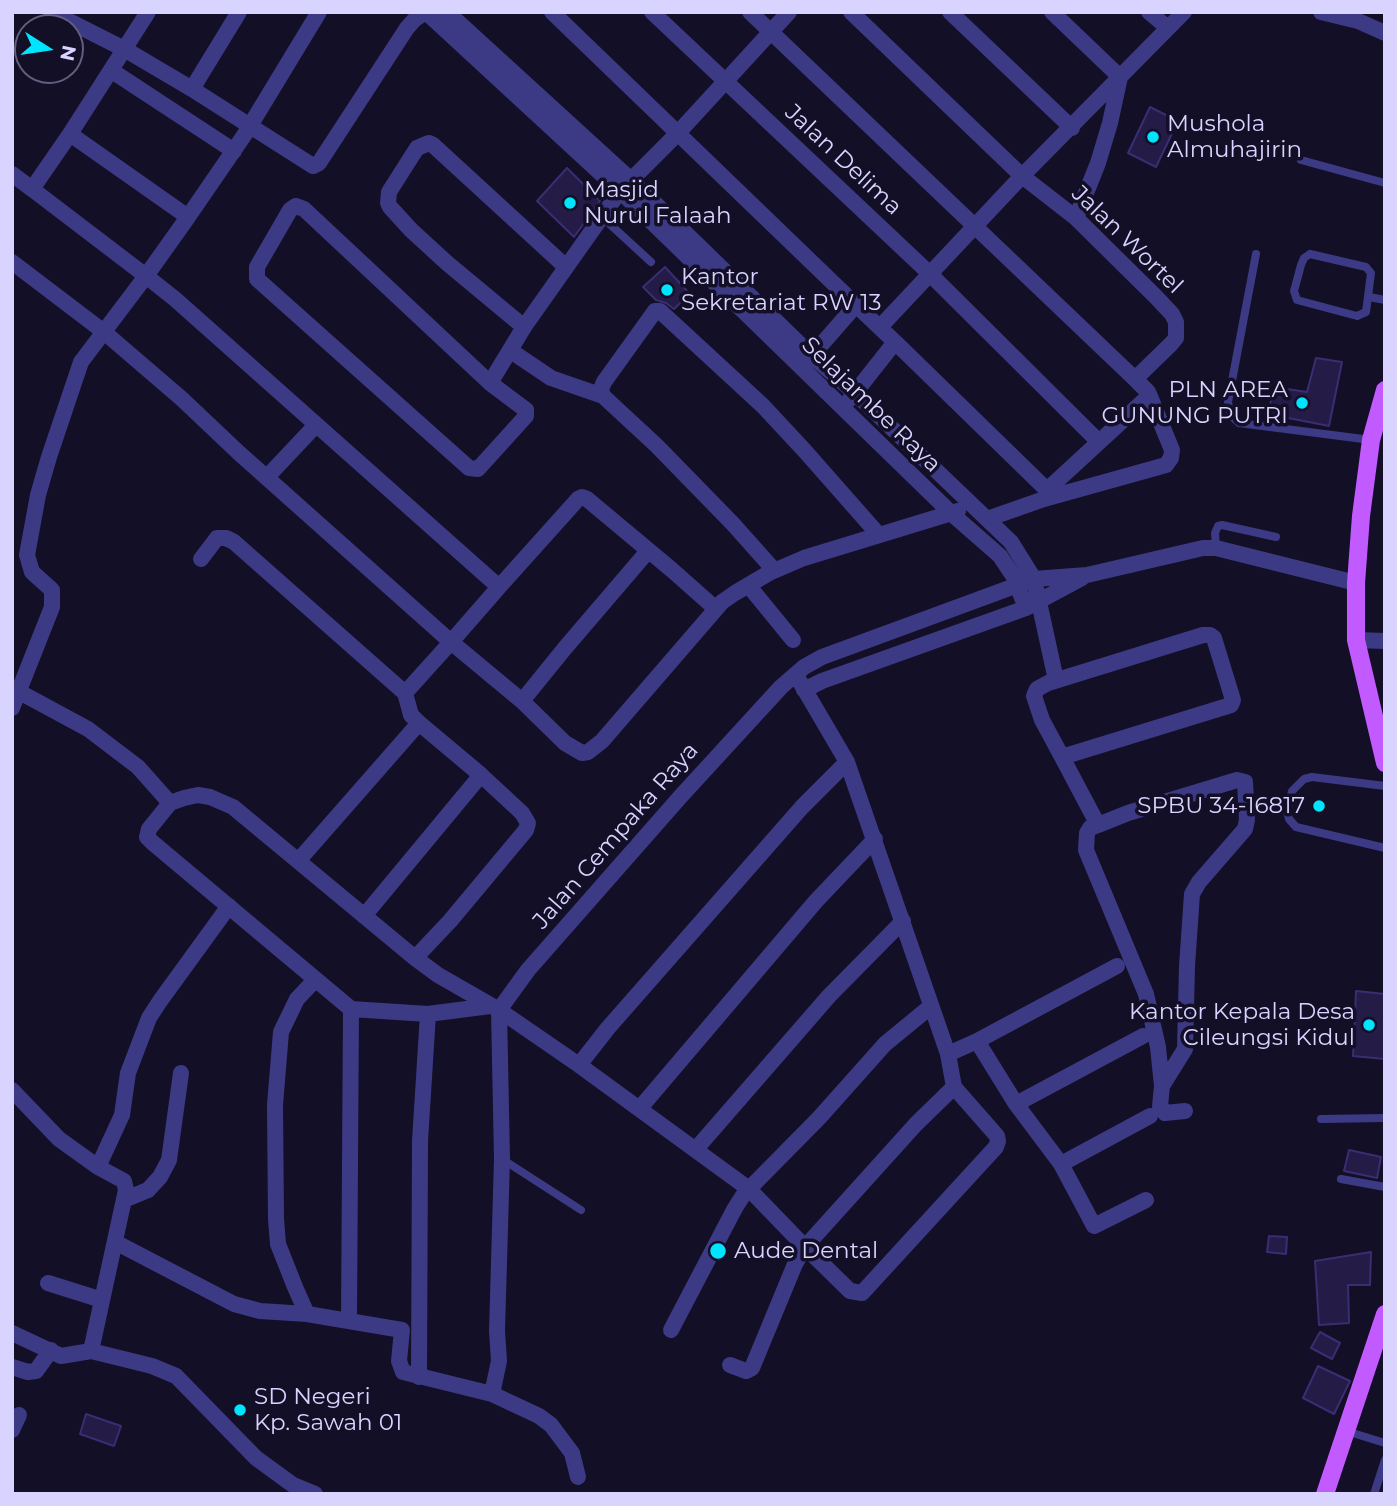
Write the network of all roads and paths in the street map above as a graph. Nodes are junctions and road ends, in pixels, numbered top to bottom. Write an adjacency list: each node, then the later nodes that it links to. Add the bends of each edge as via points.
1 (51, 12): 20 (street)
2 (148, 12): 20 (street)
3 (239, 12): 24 (street)
4 (319, 12): 28 (street)
5 (426, 12): 28 (street, via 407,28 315,166); 33 (street, Selajambe Raya)
6 (447, 12): 33 (street)
7 (552, 12): 27 (street)
8 (652, 12): 23 (street, Jalan Delima)
9 (750, 12): 18 (street)
10 (789, 12): 18 (street)
11 (851, 12): 31 (street, Jalan Wortel)
12 (950, 12): 25 (street)
13 (1052, 12): 22 (street)
14 (1149, 12): 17 (street)
15 (1184, 12): 17 (street)
16 (1321, 12): 19 (street)
17 (1168, 28): 22 (street)
18 (771, 32): 23 (street); 38 (street)
19 (1385, 33)
20 (126, 50): 21 (street); 24 (street)
21 (113, 71): 26 (street); 28 (street)
22 (1120, 78): 25 (street); 37 (street, via 1098,163)
23 (725, 80): 27 (street); 43 (street, Jalan Delima)
24 (192, 89): 28 (street)
25 (1072, 128): 31 (street)
26 (70, 134): 34 (street); 35 (street)
27 (677, 134): 33 (street); 47 (street)
28 (242, 138): 35 (street)
29 (1301, 160): 32 (lane)
30 (12, 174): 34 (street)
31 (1022, 176): 37 (street, Jalan Wortel); 38 (street)
32 (1385, 183)
33 (626, 186): 36 (street); 52 (street); 54 (street, Selajambe Raya)
34 (33, 189): 44 (street)
35 (188, 217): 44 (street)
36 (602, 217): 41 (lane); 42 (street)
37 (1076, 218): 55 (street, Jalan Wortel, via 1176,322 1176,338)
38 (975, 225): 43 (street); 55 (street)
39 (1256, 254): 62 (lane, via 1227,402 1231,416 1239,423)
40 (12, 262): 50 (street)
41 (650, 262)
42 (566, 267): 48 (street); 48 (street, via 433,145 417,148 389,192 390,207 447,263)
43 (929, 273): 49 (street); 63 (street, Jalan Delima)
44 (146, 276): 50 (street); 61 (street)
45 (1369, 297): 45 (lane, via 1366,312 1357,316 1297,300 1294,291 1304,258 1310,254 1366,267 1371,273); 46 (lane)
46 (1385, 300)
47 (856, 305): 49 (street); 52 (street)
48 (524, 327): 53 (street)
49 (880, 327): 51 (street)
50 (104, 332): 64 (street); 88 (street, via 81,362 38,495 28,564 52,590 52,607)
51 (895, 342): 57 (street); 65 (street)
52 (812, 356): 54 (street); 57 (street)
53 (501, 367): 53 (street, via 304,209 296,206 290,210 257,267 257,279 472,470 478,469 527,414); 59 (street)
54 (800, 369): 60 (street, Selajambe Raya)
55 (1135, 379): 58 (street)
56 (1385, 390): 62 (main road)
57 (855, 393): 60 (street); 66 (street)
58 (1149, 394): 63 (street); 65 (street, via 1172,450 1166,465)
59 (603, 396): 69 (street, via 604,382 653,313 660,311 763,406); 74 (street, via 728,518)
60 (843, 408): 67 (street, Selajambe Raya)
61 (316, 425): 64 (street); 78 (street)
62 (1371, 440): 77 (main road)
63 (1099, 442): 65 (street)
64 (267, 477): 84 (street)
65 (1046, 495): 68 (street)
66 (971, 507): 67 (street); 68 (street)
67 (952, 514): 69 (street); 76 (street, Selajambe Raya)
68 (987, 519): 76 (street, via 1011,542)
69 (878, 534): 74 (street)
70 (1276, 537): 71 (lane, via 1222,525 1214,533)
71 (1216, 548): 75 (street); 77 (street)
72 (648, 551): 78 (street, via 587,499 580,498); 79 (street); 90 (street)
73 (201, 559): 89 (street, via 217,538 234,542)
74 (774, 570): 79 (street)
75 (1087, 575): 76 (street, Jalan Cempaka Raya); 80 (street)
76 (1026, 582): 80 (street, Selajambe Raya); 85 (street, Jalan Cempaka Raya, via 822,657)
77 (1356, 583): 82 (main road)
78 (499, 587): 84 (street)
79 (730, 597): 81 (street); 90 (street, via 588,752 565,743)
80 (1033, 605): 86 (street, Selajambe Raya); 87 (street)
81 (793, 640)
82 (1356, 640): 83 (street); 93 (main road)
83 (1385, 641)
84 (451, 642): 89 (street); 90 (street)
85 (805, 668): 87 (street); 111 (street, Jalan Cempaka Raya, via 773,696)
86 (1056, 680): 94 (street, via 1037,689 1034,701); 94 (street, via 1210,635 1233,700 1231,705)
87 (813, 685): 95 (street)
88 (15, 690): 91 (street); 99 (street, via 88,729 138,767)
89 (405, 694): 92 (street, via 411,715)
90 (522, 701)
91 (12, 708)
92 (419, 723): 97 (street); 103 (street)
93 (1383, 744): 96 (main road)
94 (1062, 757): 100 (street)
95 (847, 762): 101 (street); 116 (street, via 802,807)
96 (1385, 763)
97 (481, 775): 105 (street); 107 (street, via 522,813 528,823 526,830)
98 (1385, 786): 102 (lane, via 1304,779 1292,791 1287,812 1296,827)
99 (170, 803): 103 (street, via 198,795 223,801); 104 (street, via 147,837)
100 (1098, 825): 118 (street, via 1087,834 1086,850 1146,994); 118 (street, via 1237,780 1245,782 1245,828 1193,891 1185,1049)
101 (875, 839): 106 (street); 122 (street, via 816,901)
102 (1385, 848)
103 (298, 861): 105 (street)
104 (229, 906): 109 (street); 130 (street, via 149,1018 128,1073 122,1115)
105 (364, 916): 107 (street)
106 (903, 920): 110 (street); 127 (street, via 829,996)
107 (415, 958): 111 (street)
108 (1117, 965): 115 (street)
109 (315, 980): 112 (street); 141 (street, via 297,999 281,1032 275,1105 278,1244)
110 (930, 1007): 115 (street); 133 (street, via 885,1044)
111 (494, 1008): 113 (street); 116 (street); 128 (street)
112 (351, 1009): 113 (street); 142 (street)
113 (428, 1014): 151 (street, via 420,1141)
114 (1143, 1036): 121 (street)
115 (963, 1047): 119 (street); 121 (street)
116 (579, 1065): 122 (street)
117 (181, 1073): 134 (street, via 169,1160 148,1190)
118 (1162, 1086): 123 (street, via 1160,1106 1164,1112)
119 (954, 1087): 138 (street); 138 (street, via 997,1136 996,1147 862,1293 850,1291)
120 (12, 1090): 130 (street, via 59,1139)
121 (1016, 1104): 129 (street)
122 (640, 1108): 127 (street)
123 (1185, 1111)
124 (1150, 1116): 129 (street)
125 (1385, 1118): 126 (lane)
126 (1321, 1119)
127 (696, 1149): 133 (street)
128 (502, 1159): 136 (lane); 152 (street, via 499,1361)
129 (1061, 1164): 135 (street, via 1094,1226)
130 (99, 1167): 134 (street, via 124,1181)
131 (1341, 1179): 132 (lane)
132 (1385, 1187)
133 (743, 1197): 138 (street); 144 (street)
134 (126, 1199): 137 (street)
135 (1146, 1200)
136 (582, 1210)
137 (116, 1242): 140 (street); 141 (street, via 234,1304)
138 (801, 1254): 149 (street, via 752,1368 746,1371)
139 (48, 1283): 140 (street)
140 (103, 1300): 147 (street)
141 (307, 1314): 142 (street)
142 (349, 1320): 151 (street, via 402,1330 400,1366 403,1372)
143 (1383, 1326): 148 (main road)
144 (671, 1330)
145 (12, 1333): 146 (street)
146 (51, 1350): 147 (street, via 65,1356); 150 (street, via 36,1371)
147 (91, 1351): 157 (street, via 176,1376)
148 (1378, 1359): 153 (main road)
149 (730, 1365)
150 (12, 1367)
151 (419, 1377): 152 (street)
152 (492, 1394): 156 (street, via 551,1425 572,1453)
153 (1346, 1431): 154 (lane); 159 (main road)
154 (1385, 1443)
155 (1385, 1460): 160 (lane)
156 (578, 1477)
157 (290, 1489): 158 (street)
158 (315, 1494)
159 (1325, 1494)
160 (1374, 1494)

